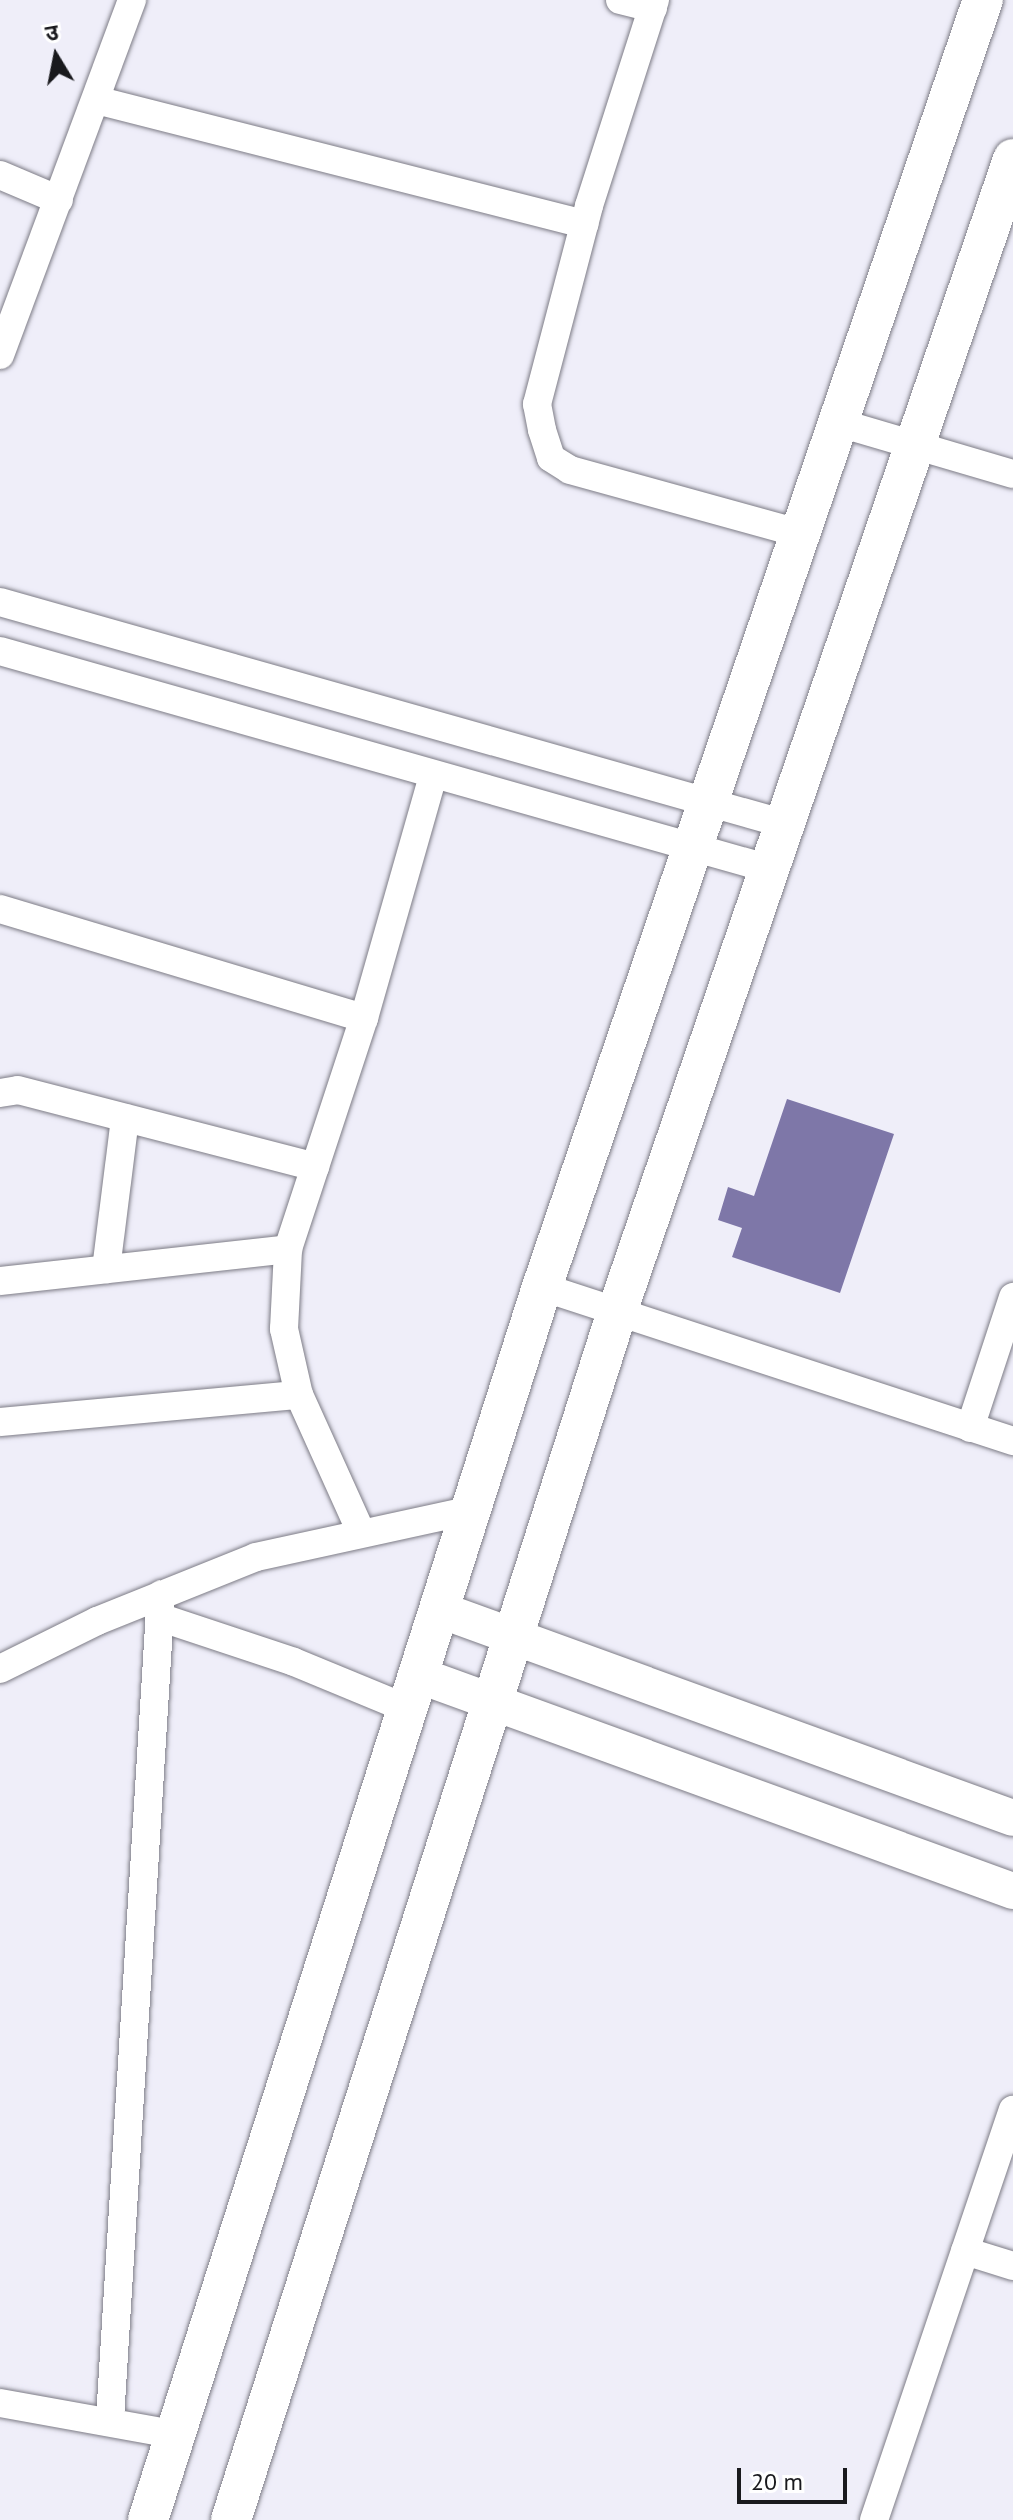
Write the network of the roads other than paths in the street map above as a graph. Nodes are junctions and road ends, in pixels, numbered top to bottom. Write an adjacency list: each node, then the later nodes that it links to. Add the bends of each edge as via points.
1 (132, 0): 5 (street)
2 (620, 0): 4 (street)
3 (983, 0): 11 (main road)
4 (654, 4): 9 (street)
5 (96, 100): 8 (street); 9 (street)
6 (1013, 159): 12 (main road)
7 (0, 175): 8 (street)
8 (59, 200): 10 (street)
9 (584, 224): 14 (street, via 537,404 551,458 570,470)
10 (0, 355)
11 (836, 422): 12 (street); 14 (main road)
12 (912, 444): 13 (street); 19 (main road)
13 (1013, 474)
14 (799, 533): 18 (main road)
15 (0, 602): 18 (street, via 188,660)
16 (0, 651): 17 (street)
17 (433, 775): 20 (street); 23 (street)
18 (712, 800): 19 (street); 20 (main road)
19 (785, 824): 21 (main road)
20 (696, 845): 21 (street); 30 (main road)
21 (770, 869): 32 (main road)
22 (0, 909): 23 (street)
23 (364, 1018): 26 (street)
24 (0, 1093): 25 (street, via 18,1090)
25 (125, 1118): 26 (street); 28 (street)
26 (315, 1167): 27 (street)
27 (288, 1249): 28 (street); 33 (street, via 284,1329)
28 (106, 1269): 29 (street)
29 (0, 1281)
30 (542, 1287): 32 (street); 37 (main road)
31 (1013, 1297): 35 (street)
32 (617, 1312): 35 (street); 41 (main road)
33 (299, 1395): 34 (street); 38 (street)
34 (0, 1422)
35 (970, 1428): 36 (street)
36 (1013, 1441)
37 (476, 1509): 38 (street); 40 (main road)
38 (361, 1532): 39 (street, via 256,1557)
39 (160, 1606): 42 (street); 43 (street, via 294,1662); 51 (street)
40 (443, 1611): 41 (street); 43 (main road)
41 (512, 1637): 44 (main road); 45 (street)
42 (0, 1669)
43 (415, 1693): 44 (street); 52 (main road)
44 (492, 1705): 46 (street); 54 (main road)
45 (1013, 1818)
46 (1013, 1891)
47 (1013, 2110): 48 (street)
48 (965, 2251): 49 (street); 55 (street)
49 (1013, 2266)
50 (0, 2403): 51 (street)
51 (110, 2419): 52 (street)
52 (173, 2434): 53 (main road)
53 (148, 2520)
54 (231, 2520)
55 (874, 2520)

